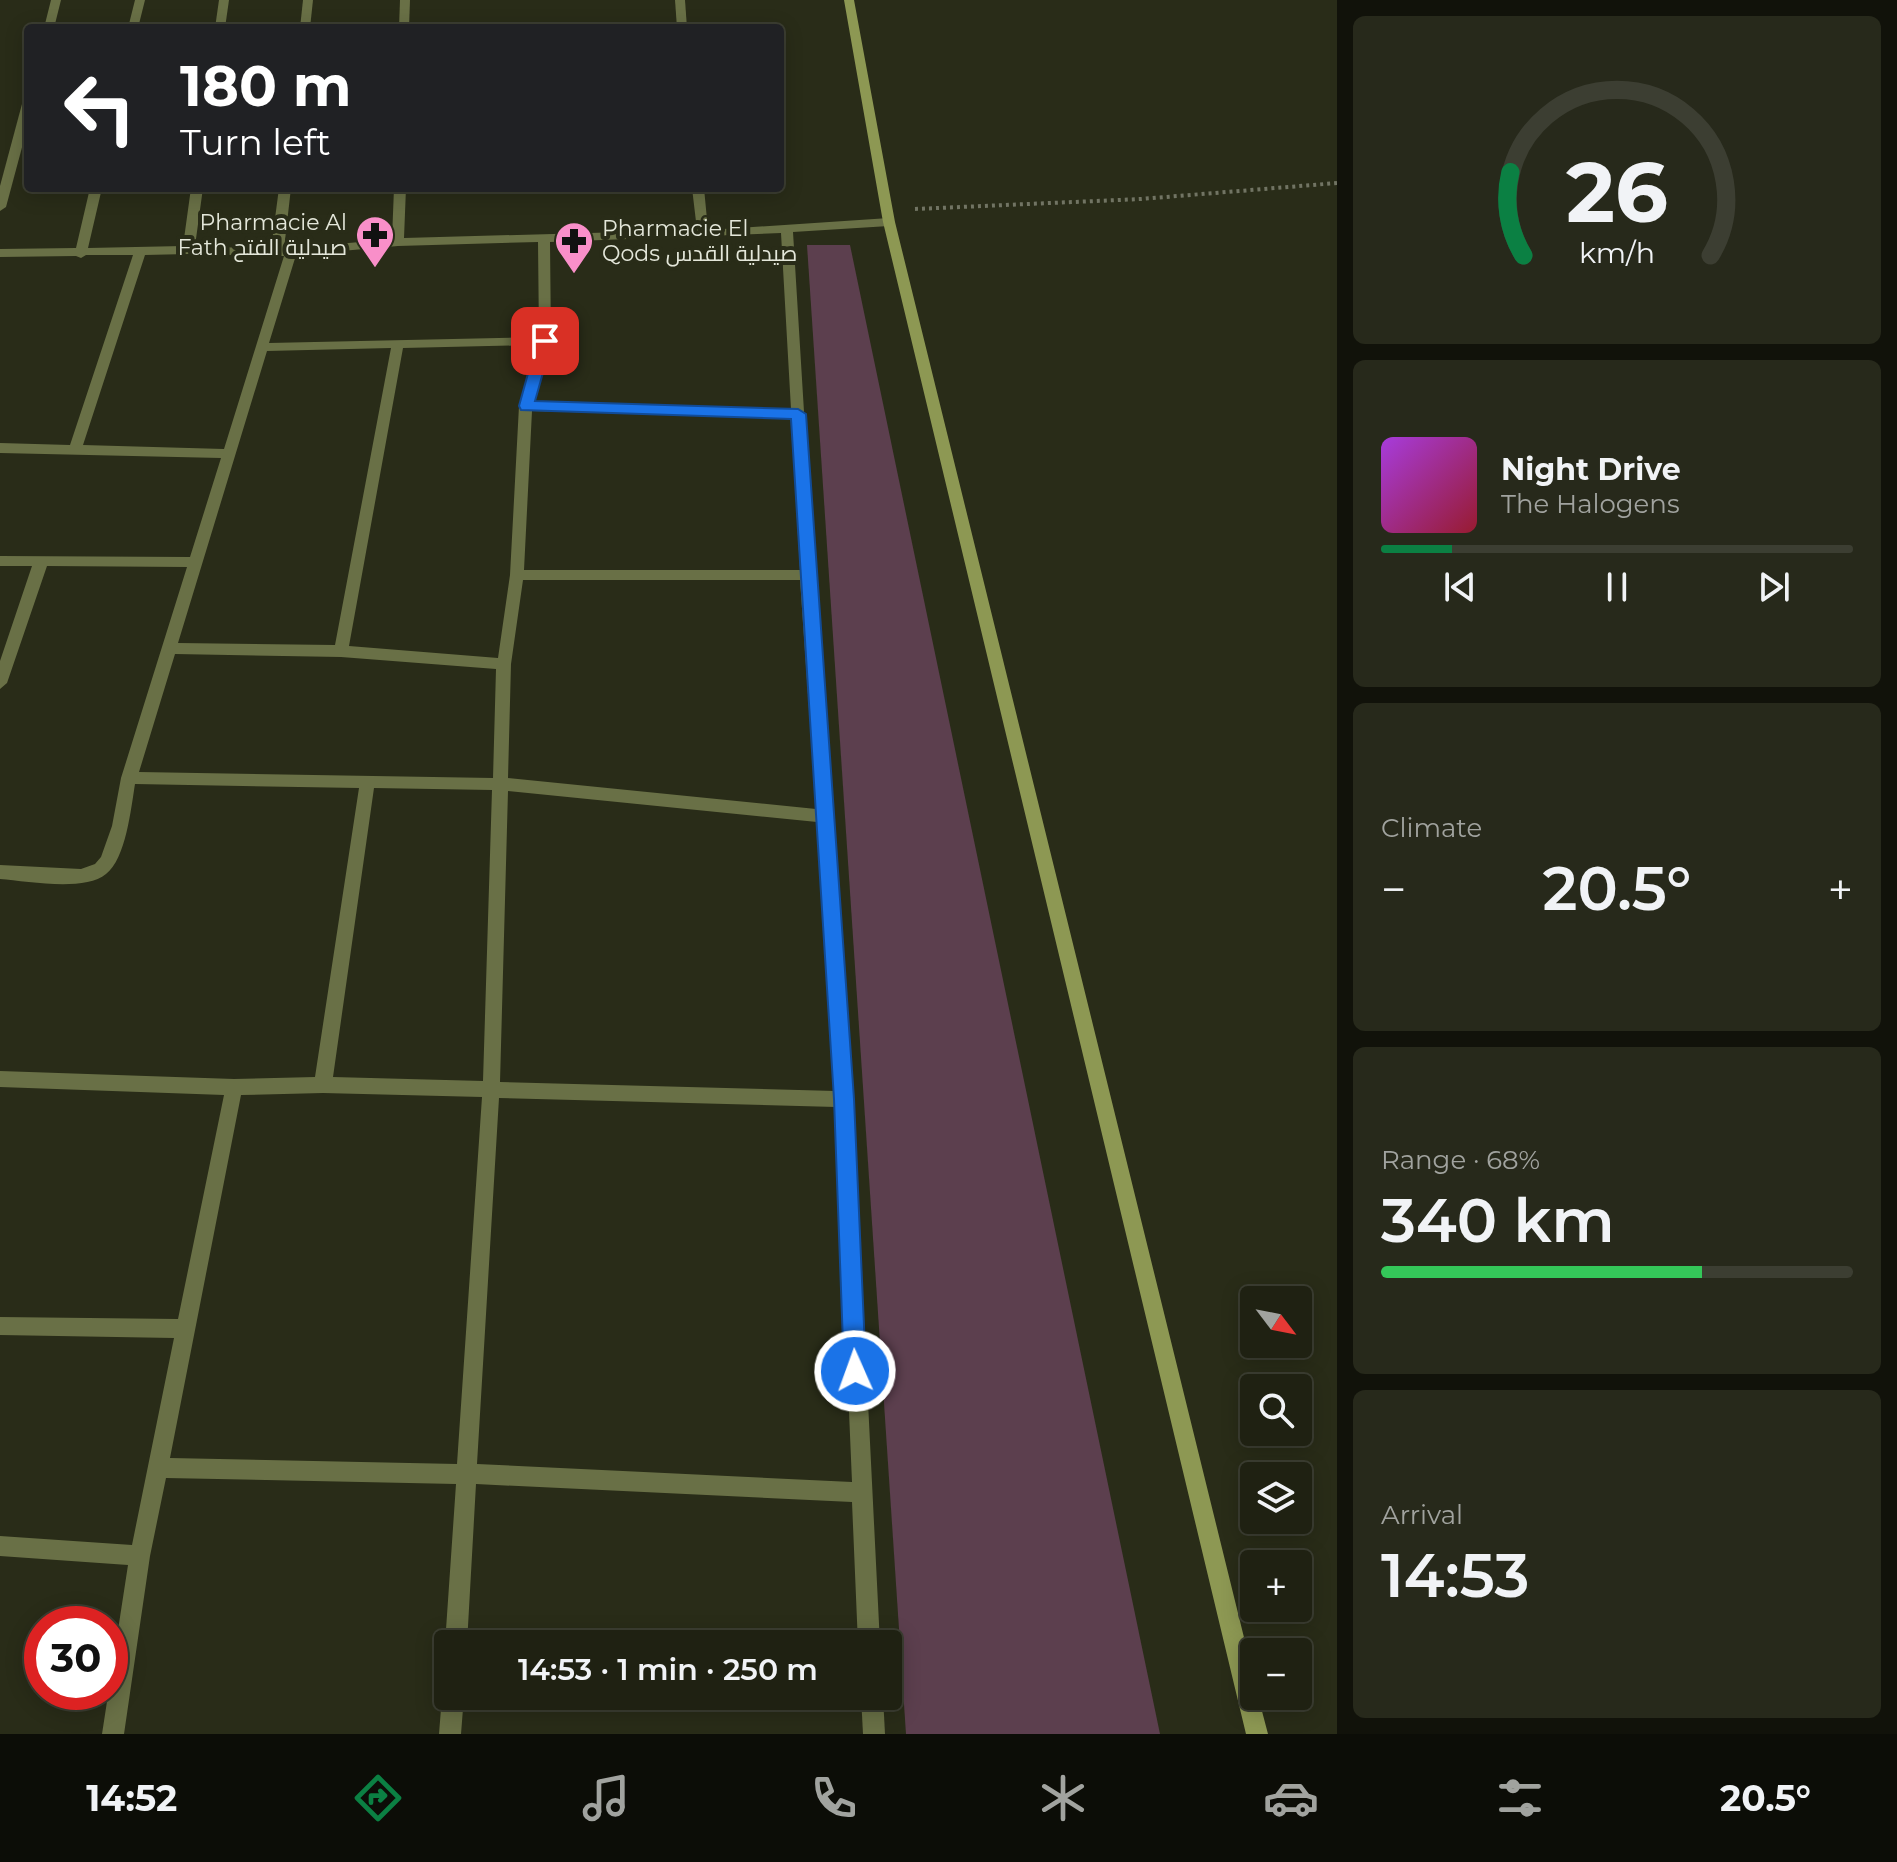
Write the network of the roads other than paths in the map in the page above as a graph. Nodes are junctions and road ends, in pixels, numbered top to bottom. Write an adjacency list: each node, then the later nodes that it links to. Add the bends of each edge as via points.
1 (56, 0): 8 (street)
2 (140, 0): 9 (street)
3 (224, 0): 10 (street)
4 (308, 0): 11 (street)
5 (405, 0): 12 (street)
6 (680, 0): 13 (street)
7 (849, 0): 21 (main road)
8 (50, 24)
9 (134, 24)
10 (221, 24)
11 (305, 24)
12 (404, 24)
13 (682, 24)
14 (24, 119): 20 (street)
15 (95, 192): 30 (street)
16 (196, 192): 26 (street)
17 (285, 192): 28 (street)
18 (400, 192): 25 (street)
19 (698, 192): 23 (street)
20 (0, 207)
21 (888, 216): 22 (street); 72 (main road)
22 (787, 229): 23 (street); 35 (street)
23 (703, 234): 24 (street)
24 (544, 238): 25 (street); 31 (street)
25 (398, 242): 28 (street)
26 (188, 250): 27 (street); 28 (street)
27 (140, 251): 30 (street); 37 (street)
28 (284, 252): 33 (street)
29 (0, 253): 30 (street)
30 (81, 254)
31 (545, 341): 32 (street); 34 (street)
32 (398, 343): 33 (street); 45 (street)
33 (263, 347): 38 (street)
34 (526, 406): 35 (street); 42 (street)
35 (798, 414): 43 (street)
36 (0, 448): 37 (street)
37 (75, 449): 38 (street)
38 (229, 454): 41 (street)
39 (0, 561): 40 (street)
40 (41, 562): 41 (street); 47 (street)
41 (197, 562): 44 (street)
42 (517, 575): 43 (street); 46 (street)
43 (807, 575): 51 (street)
44 (170, 648): 45 (street); 48 (street)
45 (341, 651): 46 (street)
46 (504, 664): 50 (street)
47 (0, 683)
48 (129, 778): 49 (street); 52 (street, via 117,835 100,869 66,875)
49 (367, 784): 50 (street); 54 (street)
50 (502, 784): 51 (street); 56 (street)
51 (823, 816): 57 (street)
52 (0, 872)
53 (0, 1079): 55 (street)
54 (323, 1085): 55 (street); 56 (street)
55 (234, 1087): 59 (street)
56 (491, 1090): 57 (street); 61 (street)
57 (844, 1099): 62 (street)
58 (0, 1326): 59 (street)
59 (187, 1329): 60 (street)
60 (158, 1468): 61 (street); 64 (street)
61 (468, 1474): 62 (street); 65 (street)
62 (861, 1492): 66 (street)
63 (0, 1546): 64 (street)
64 (140, 1556): 69 (street)
65 (457, 1630)
66 (868, 1630)
67 (452, 1710): 70 (street)
68 (873, 1710): 71 (street)
69 (113, 1734)
70 (450, 1734)
71 (874, 1734)
72 (1257, 1734)

